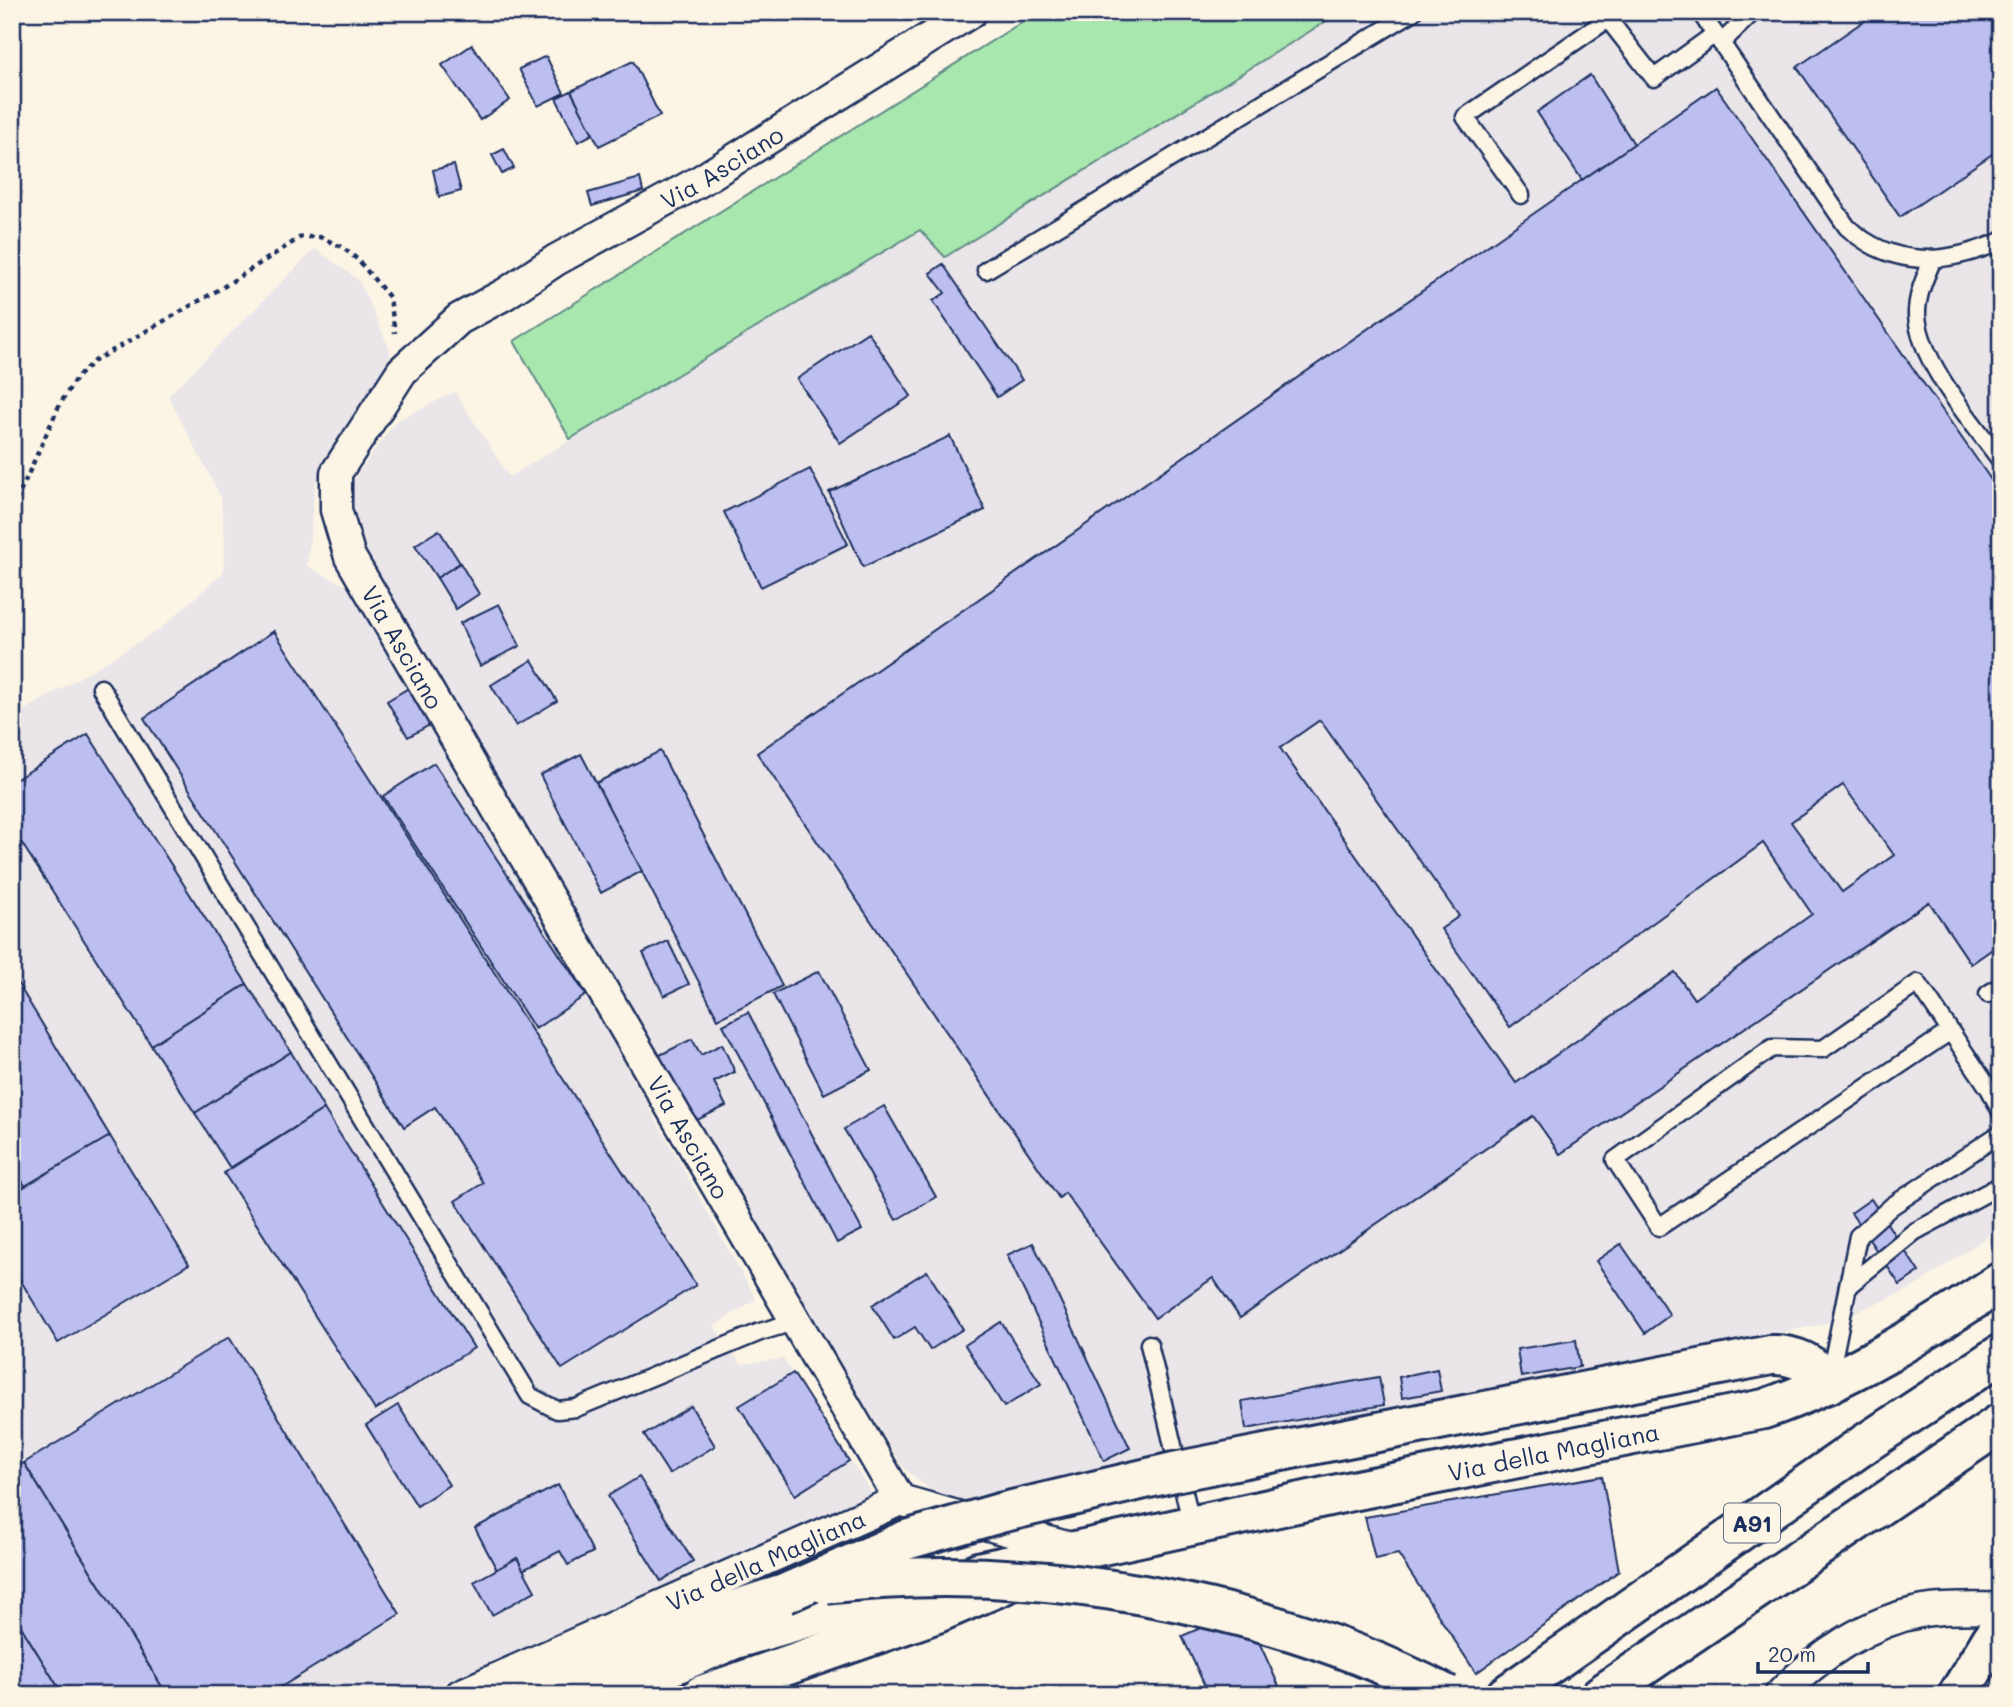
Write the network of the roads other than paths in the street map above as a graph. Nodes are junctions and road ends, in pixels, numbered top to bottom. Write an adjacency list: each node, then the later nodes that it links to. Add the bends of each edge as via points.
1 (971, 12): 18 (street, Via Asciano, via 700,181 459,319 402,371 336,473 336,510 350,557)
2 (1413, 12): 9 (lane)
3 (1700, 12): 5 (lane)
4 (1753, 12): 5 (lane)
5 (1718, 38): 6 (lane, via 1654,78 1608,19 1465,117); 8 (lane, via 1847,227 1863,242 1892,254 1909,260)
6 (1521, 195)
7 (2001, 241): 8 (lane)
8 (1933, 259): 10 (lane, via 1923,281 1917,315 1922,336 1940,376)
9 (986, 270)
10 (2001, 461)
11 (101, 688): 18 (lane, via 530,1396 557,1410 576,1408)
12 (1949, 1032): 12 (lane, via 1659,1227 1615,1160 1772,1048 1823,1049 1918,984); 13 (lane)
13 (2001, 1112)
14 (2001, 1133): 17 (lane, via 1892,1206 1858,1236)
15 (2001, 1185): 17 (lane, via 1914,1232)
16 (2001, 1282): 21 (main road, Via della Magliana, via 1913,1339)
17 (1848, 1286): 21 (lane)
18 (797, 1321): 23 (street, Via Asciano)
19 (1149, 1344): 24 (lane)
20 (2001, 1354): 34 (main road, A91)
21 (1828, 1384): 24 (main road, Via della Magliana, via 1764,1409 1717,1420); 26 (main road, bridge, via 1805,1363 1771,1355 1174,1472 1000,1513 895,1544)
22 (2001, 1423): 35 (main road, A91)
23 (900, 1500): 25 (street, Via della Magliana); 29 (street, Via della Magliana)
24 (1192, 1526): 25 (main road, Via della Magliana)
25 (1080, 1551): 31 (main road, Via della Magliana, via 931,1582 786,1622 708,1649); 32 (main road, Via della Magliana, via 937,1613)
26 (784, 1594): 30 (main road, via 618,1652); 33 (main road, bridge, via 848,1582 939,1579 1131,1592 1255,1620 1361,1657)
27 (2001, 1608): 36 (street, via 1942,1609 1890,1622 1816,1661)
28 (2001, 1625): 37 (main road)
29 (460, 1695)
30 (526, 1695)
31 (601, 1695)
32 (702, 1695)
33 (1447, 1695)
34 (1506, 1695)
35 (1601, 1695)
36 (1780, 1695)
37 (1958, 1695)

